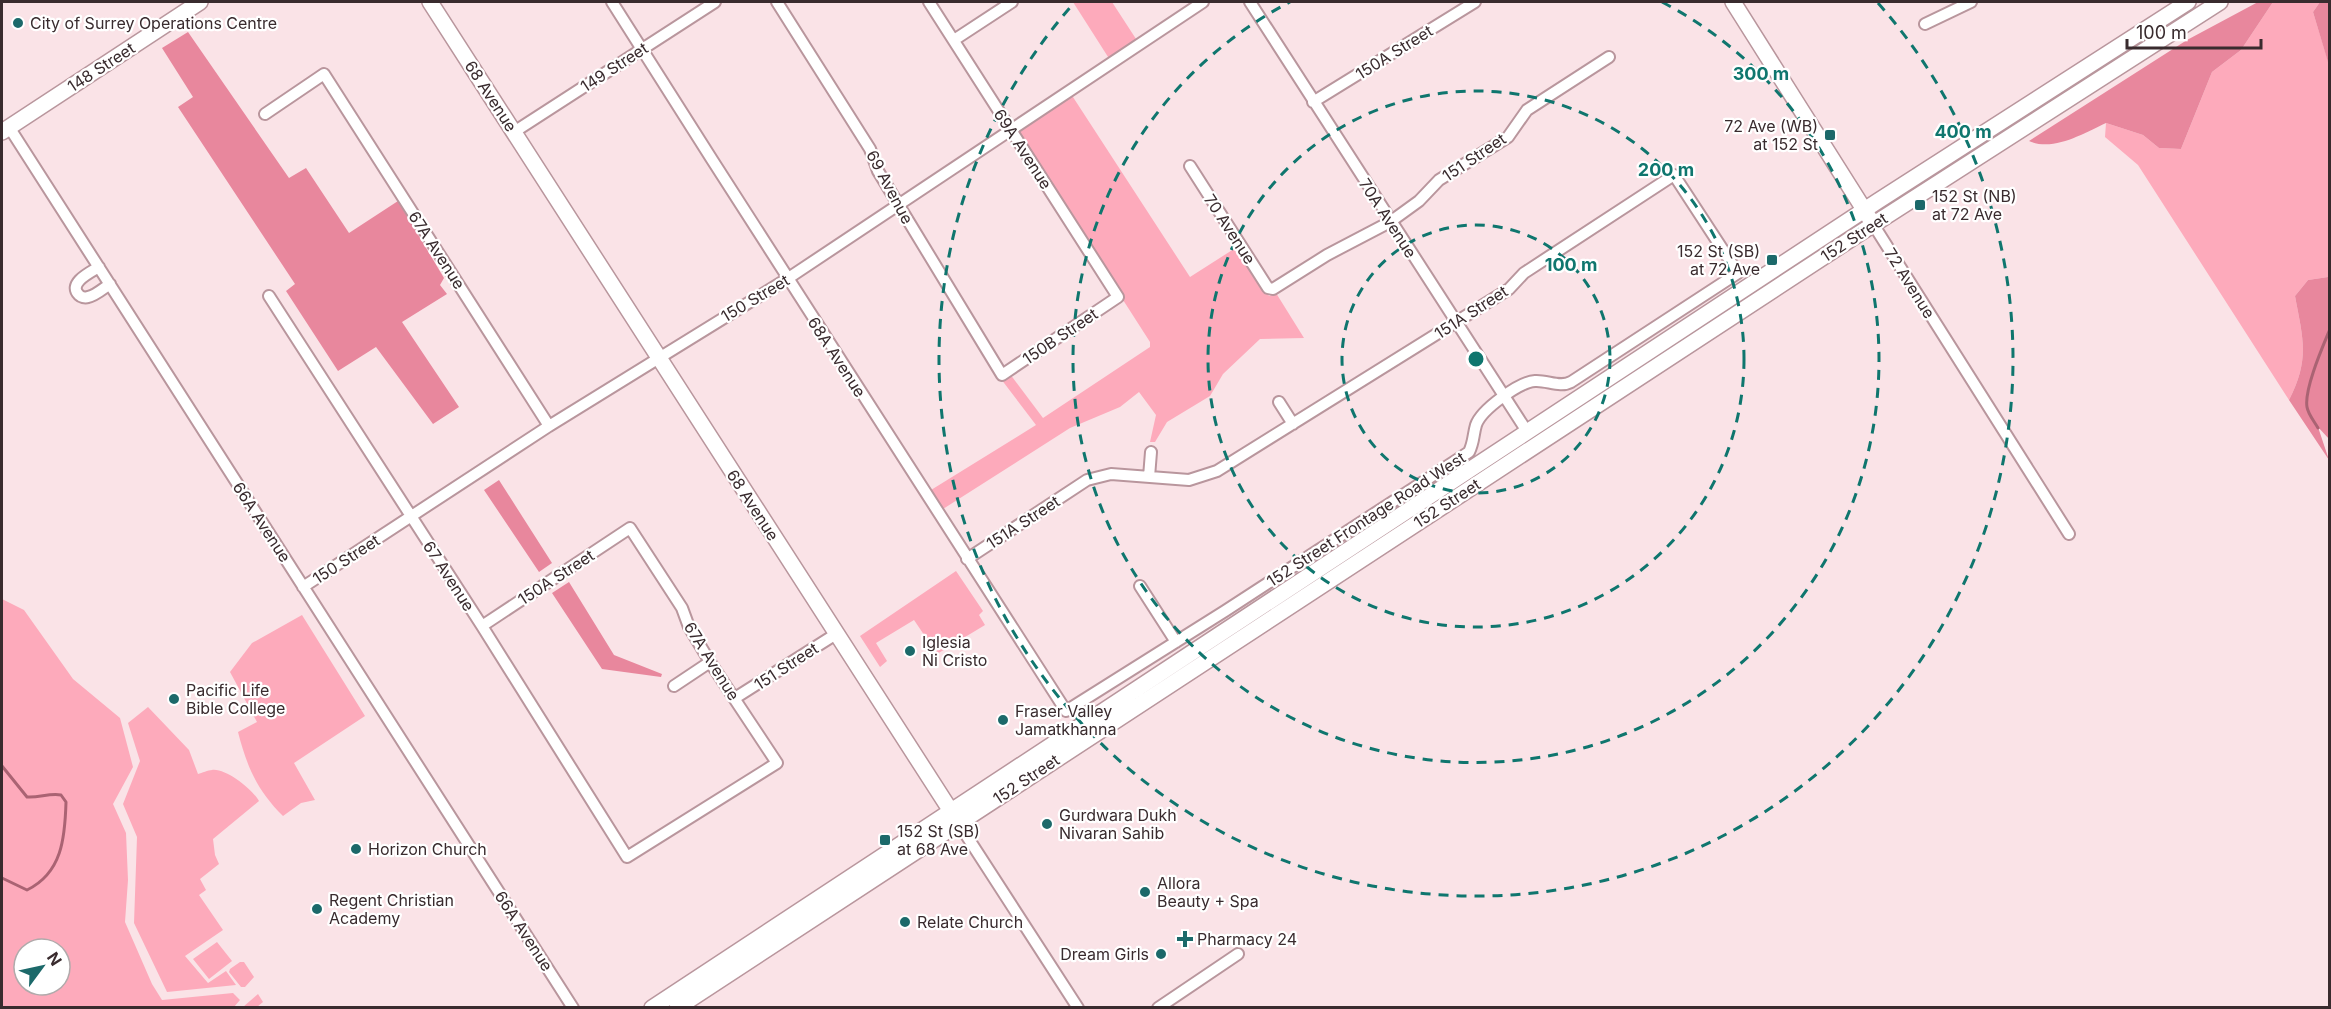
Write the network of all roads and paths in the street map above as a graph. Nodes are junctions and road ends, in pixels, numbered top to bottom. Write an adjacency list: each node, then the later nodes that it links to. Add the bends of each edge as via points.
1 (200, 2): 15 (main road, 148 Street)
2 (430, 2): 24 (main road, 68 Avenue)
3 (612, 2): 18 (street, 68A Avenue)
4 (715, 2): 18 (street, 149 Street)
5 (777, 2): 27 (street, 69 Avenue, via 870,149)
6 (929, 2): 17 (street, 69A Avenue)
7 (1012, 2): 17 (street)
8 (1203, 2): 23 (street, 150 Street)
9 (1250, 2): 20 (street, 70A Avenue)
10 (1475, 2): 20 (street, 150A Street)
11 (1733, 2): 28 (main road, 72 Avenue)
12 (1971, 2): 16 (street)
13 (2188, 2): 28 (main road, 152 Street)
14 (2220, 2): 30 (main road, 152 Street)
15 (184, 6): 22 (main road, 148 Street)
16 (1925, 24)
17 (954, 40): 23 (street, 69A Avenue)
18 (642, 49): 24 (street, 149 Street); 32 (street, 68A Avenue)
19 (1609, 57): 29 (street, 151 Street, via 1527,110 1508,137 1439,180)
20 (1313, 102): 29 (street, 70A Avenue)
21 (265, 114): 43 (street, 67A Avenue, via 324,74)
22 (5, 129): 31 (street, 66A Avenue)
23 (1011, 129): 27 (street, 150 Street); 36 (street, 69A Avenue)
24 (514, 132): 38 (main road, 68 Avenue)
25 (1190, 166): 34 (street, 70 Avenue, via 1268,288)
26 (1674, 176): 37 (street, 151A Street, via 1524,273 1509,289); 40 (street, 152 Street Frontage Road West, via 1738,273 1565,386 1529,381)
27 (898, 206): 32 (street, 150 Street); 39 (street, 69 Avenue)
28 (1864, 210): 30 (main road, 72 Avenue); 44 (main road, 152 Street)
29 (1390, 222): 34 (street, 151 Street); 37 (street, 70A Avenue)
30 (1873, 224): 47 (main road, 152 Street); 50 (street, 72 Avenue)
31 (99, 267): 33 (street, 66A Avenue); 33 (street, via 78,280 77,293 88,297)
32 (787, 279): 38 (street, 150 Street); 51 (street, 68A Avenue)
33 (110, 284): 53 (street, 66A Avenue)
34 (1273, 289)
35 (269, 296): 48 (street, 67 Avenue)
36 (1118, 297): 39 (street, 150B Street)
37 (1456, 323): 40 (street, 70A Avenue); 42 (street, 151A Street)
38 (659, 358): 43 (street, 150 Street); 55 (main road, 68 Avenue)
39 (1002, 375)
40 (1503, 397): 44 (street, 70A Avenue); 56 (street, 152 Street Frontage Road West, via 1483,412 1469,452)
41 (1279, 402): 42 (street)
42 (1293, 424): 46 (street, 151A Street, via 1217,471 1189,480)
43 (549, 426): 48 (street, 150 Street)
44 (1528, 433): 47 (main road, via 1524,442); 62 (main road, 152 Street)
45 (1151, 452): 46 (street)
46 (1149, 477): 51 (street, 151A Street, via 1111,474 1087,480)
47 (1477, 483): 62 (main road, 152 Street)
48 (411, 518): 53 (street, 150 Street); 54 (street, 67 Avenue)
49 (630, 528): 54 (street, 150A Street); 57 (street, 67A Avenue, via 682,608)
50 (2069, 534)
51 (967, 559): 60 (street, 68A Avenue)
52 (1140, 586): 56 (street)
53 (303, 587): 64 (street, 66A Avenue)
54 (482, 626): 61 (street, 67 Avenue, via 627,857)
55 (836, 634): 59 (street, 151 Street); 62 (main road, 68 Avenue)
56 (1176, 642): 60 (street, 152 Street Frontage Road West)
57 (710, 662): 58 (street); 59 (street, 67A Avenue)
58 (674, 686)
59 (735, 698): 61 (street, 67A Avenue)
60 (1066, 711)
61 (777, 763)
62 (955, 818): 65 (main road, 152 Street); 66 (main road, 152 Street); 67 (street, 68 Avenue)
63 (1238, 954): 68 (street)
64 (573, 1008)
65 (651, 1008)
66 (677, 1008)
67 (1078, 1008)
68 (1158, 1008)

